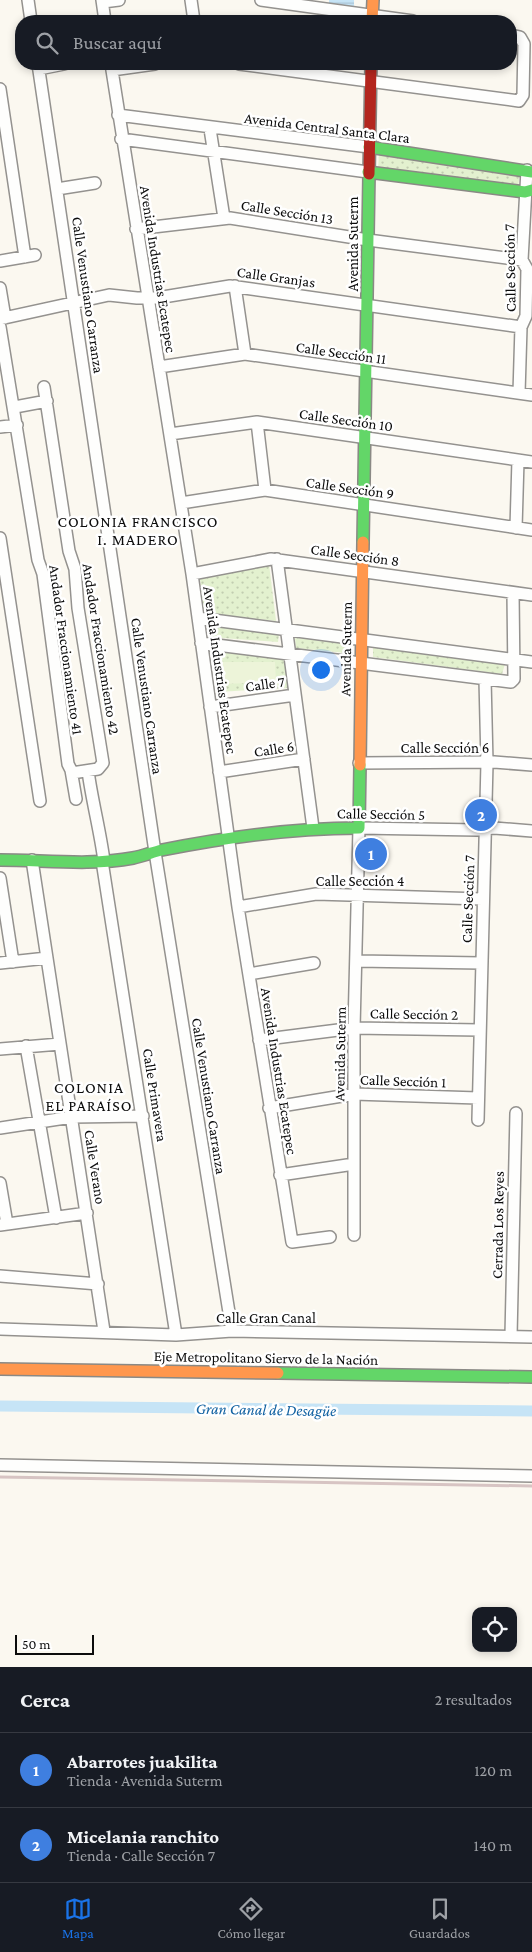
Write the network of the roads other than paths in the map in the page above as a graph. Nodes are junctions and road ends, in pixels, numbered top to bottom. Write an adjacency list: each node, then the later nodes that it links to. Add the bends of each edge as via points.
1 (28, 0): 7 (street)
2 (119, 0): 6 (street)
3 (191, 0): 9 (street)
4 (262, 0): 10 (street)
5 (372, 0): 11 (main road)
6 (102, 1): 8 (street)
7 (30, 15)
8 (104, 15)
9 (193, 15)
10 (349, 15)
11 (372, 15)
12 (517, 36): 17 (street, via 523,41 523,96 518,101)
13 (39, 70): 27 (street, Calle Venustiano Carranza)
14 (111, 70): 19 (street, Avenida Industrias Ecatepec)
15 (283, 70): 17 (street)
16 (370, 70): 17 (main road, Avenida Suterm)
17 (370, 82): 22 (main road, Avenida Suterm)
18 (0, 88): 33 (street, via 30,256)
19 (118, 115): 20 (street, Avenida Central Santa Clara); 21 (street, Avenida Industrias Ecatepec)
20 (210, 129): 22 (street, Avenida Central Santa Clara); 23 (street)
21 (122, 138): 23 (street); 30 (street, Avenida Industrias Ecatepec)
22 (369, 147): 24 (main road, Avenida Central Santa Clara); 25 (main road, Avenida Suterm)
23 (214, 150): 25 (street); 29 (street)
24 (529, 171): 28 (street, Calle Sección 7)
25 (368, 172): 28 (main road); 31 (main road, Avenida Suterm)
26 (96, 183): 27 (street)
27 (57, 188): 37 (street, Calle Venustiano Carranza)
28 (528, 191): 32 (street, Calle Sección 7)
29 (224, 218): 30 (street, Calle Sección 13); 31 (street, Calle Sección 13)
30 (136, 229): 36 (street, Avenida Industrias Ecatepec)
31 (368, 240): 32 (street, Calle Sección 13); 38 (main road, Avenida Suterm)
32 (522, 260): 40 (street, Calle Sección 7, via 527,269 526,316)
33 (0, 261)
34 (235, 286): 36 (street, Calle Granjas); 38 (street, Calle Granjas); 41 (street)
35 (0, 288): 39 (street, Andador Fraccionamiento 41)
36 (147, 298): 37 (street, Calle Granjas, via 109,295); 42 (street, Avenida Industrias Ecatepec)
37 (73, 303): 39 (street, Calle Granjas); 93 (street, Calle Venustiano Carranza)
38 (367, 304): 40 (street, Calle Granjas); 43 (main road, Avenida Suterm)
39 (2, 321): 44 (street, Andador Fraccionamiento 41)
40 (521, 327): 46 (street, Calle Sección 7)
41 (245, 354): 42 (street, Calle Sección 11); 43 (street, Calle Sección 11)
42 (159, 367): 53 (street, Avenida Industrias Ecatepec)
43 (366, 371): 46 (street, Calle Sección 11); 54 (main road, Avenida Suterm)
44 (4, 372): 49 (street, Andador Fraccionamiento 41)
45 (44, 387): 48 (street, Andador Fraccionamiento 42)
46 (519, 393): 47 (street, Calle Sección 11)
47 (532, 395)
48 (47, 402): 49 (street); 83 (street, Andador Fraccionamiento 42, via 103,763 100,768)
49 (15, 408): 51 (street, Andador Fraccionamiento 41)
50 (257, 422): 53 (street, Calle Sección 10); 54 (street, Calle Sección 10); 57 (street)
51 (17, 425): 52 (street); 85 (street, Andador Fraccionamiento 41, via 38,560 43,574 68,764)
52 (0, 427)
53 (170, 434): 58 (street, Avenida Industrias Ecatepec)
54 (365, 438): 55 (street, Calle Sección 10); 59 (main road, Avenida Suterm)
55 (518, 460): 56 (street, Calle Sección 10); 60 (street)
56 (532, 462)
57 (265, 490): 58 (street, Calle Sección 9); 59 (street, Calle Sección 9)
58 (181, 503): 65 (street, Avenida Industrias Ecatepec)
59 (364, 505): 60 (street, Calle Sección 9); 64 (main road, Avenida Suterm)
60 (516, 528): 61 (street, Calle Sección 9)
61 (532, 530)
62 (0, 538): 87 (street)
63 (277, 559): 64 (street, Calle Sección 8); 65 (street, Calle Sección 8); 69 (street)
64 (362, 572): 66 (street, Calle Sección 8); 70 (main road, Avenida Suterm)
65 (192, 574): 68 (street, Avenida Industrias Ecatepec)
66 (513, 593): 67 (street, Calle Sección 8); 73 (street)
67 (532, 595)
68 (198, 618): 69 (street); 71 (street, Avenida Industrias Ecatepec)
69 (287, 631): 70 (street); 72 (street)
70 (361, 638): 73 (street); 74 (main road, Avenida Suterm)
71 (201, 643): 72 (street); 78 (street, Avenida Industrias Ecatepec)
72 (290, 653): 74 (street); 77 (street)
73 (515, 660): 75 (street); 76 (street, via 512,681)
74 (360, 661): 76 (street); 80 (main road, Avenida Suterm)
75 (532, 662)
76 (485, 679): 81 (street, Calle Sección 7)
77 (295, 695): 78 (street, Calle 7); 79 (street)
78 (210, 707): 84 (street, Avenida Industrias Ecatepec)
79 (304, 759): 84 (street, Calle 6); 88 (street)
80 (359, 763): 81 (street, Calle Sección 6); 89 (main road, Avenida Suterm)
81 (487, 763): 82 (street, Calle Sección 6); 90 (street, Calle Sección 7)
82 (532, 765)
83 (88, 771): 85 (street); 96 (street)
84 (219, 772): 92 (street, Avenida Industrias Ecatepec)
85 (72, 773): 86 (street, Andador Fraccionamiento 41)
86 (76, 799)
87 (40, 801)
88 (313, 828): 89 (main road, Calle Sección 5); 92 (main road, Calle Sección 5)
89 (359, 828): 90 (street, Calle Sección 5); 98 (street, Avenida Suterm)
90 (485, 830): 91 (street, Calle Sección 5); 99 (street, Calle Sección 7)
91 (532, 831)
92 (229, 838): 93 (main road, Calle Sección 5); 100 (street, Avenida Industrias Ecatepec)
93 (155, 852): 96 (main road, Calle Sección 5); 135 (street, Calle Venustiano Carranza)
94 (0, 860): 95 (main road, Calle Sección 5)
95 (32, 860): 96 (main road, Calle Sección 5); 101 (street, Calle Verano)
96 (103, 861): 118 (street, Calle Primavera)
97 (0, 878): 103 (street)
98 (358, 894): 99 (street, Calle Sección 4); 100 (street, Calle Sección 4, via 316,894); 102 (street, Avenida Suterm)
99 (482, 899): 105 (street, Calle Sección 7)
100 (238, 907): 107 (street, Avenida Industrias Ecatepec)
101 (46, 958): 103 (street); 111 (street, Calle Verano)
102 (357, 961): 105 (street); 108 (street, Avenida Suterm)
103 (13, 962): 106 (street)
104 (314, 963): 107 (street)
105 (481, 963): 109 (street, Calle Sección 7)
106 (0, 964)
107 (249, 974): 110 (street, Avenida Industrias Ecatepec)
108 (354, 1028): 109 (street, Calle Sección 2); 110 (street, Calle Sección 2); 114 (street, Avenida Suterm)
109 (479, 1030): 115 (street, Calle Sección 7)
110 (259, 1040): 116 (street, Avenida Industrias Ecatepec)
111 (60, 1044): 112 (street); 119 (street, Calle Verano)
112 (26, 1046): 113 (street); 121 (street)
113 (0, 1049)
114 (354, 1094): 115 (street, Calle Sección 1); 116 (street, Calle Sección 1); 123 (street, Avenida Suterm)
115 (478, 1098): 120 (street, Calle Sección 7)
116 (269, 1108): 124 (street, Avenida Industrias Ecatepec)
117 (516, 1113): 137 (street, Cerrada Los Reyes)
118 (143, 1116): 119 (street); 136 (street, Calle Primavera)
119 (72, 1117): 121 (street); 126 (street, Calle Verano)
120 (478, 1120)
121 (40, 1122): 122 (street); 127 (street)
122 (0, 1128)
123 (354, 1164): 124 (street); 129 (street, Avenida Suterm)
124 (280, 1176): 130 (street, Avenida Industrias Ecatepec, via 292,1242)
125 (0, 1182): 128 (street)
126 (87, 1213): 127 (street); 132 (street, Calle Verano)
127 (56, 1218): 128 (street)
128 (4, 1224)
129 (354, 1235)
130 (330, 1237)
131 (0, 1276): 132 (street)
132 (98, 1284): 134 (street, Calle Verano)
133 (0, 1329): 134 (street, Calle Gran Canal)
134 (104, 1331): 136 (street, Calle Gran Canal)
135 (232, 1331): 136 (street, Calle Gran Canal); 137 (street, Calle Gran Canal)
136 (176, 1335)
137 (511, 1336): 138 (street, Calle Gran Canal)
138 (532, 1337)
139 (0, 1369): 140 (main road, Eje Metropolitano Siervo de la Nación)
140 (532, 1378)
141 (0, 1465): 142 (street)
142 (532, 1476)

